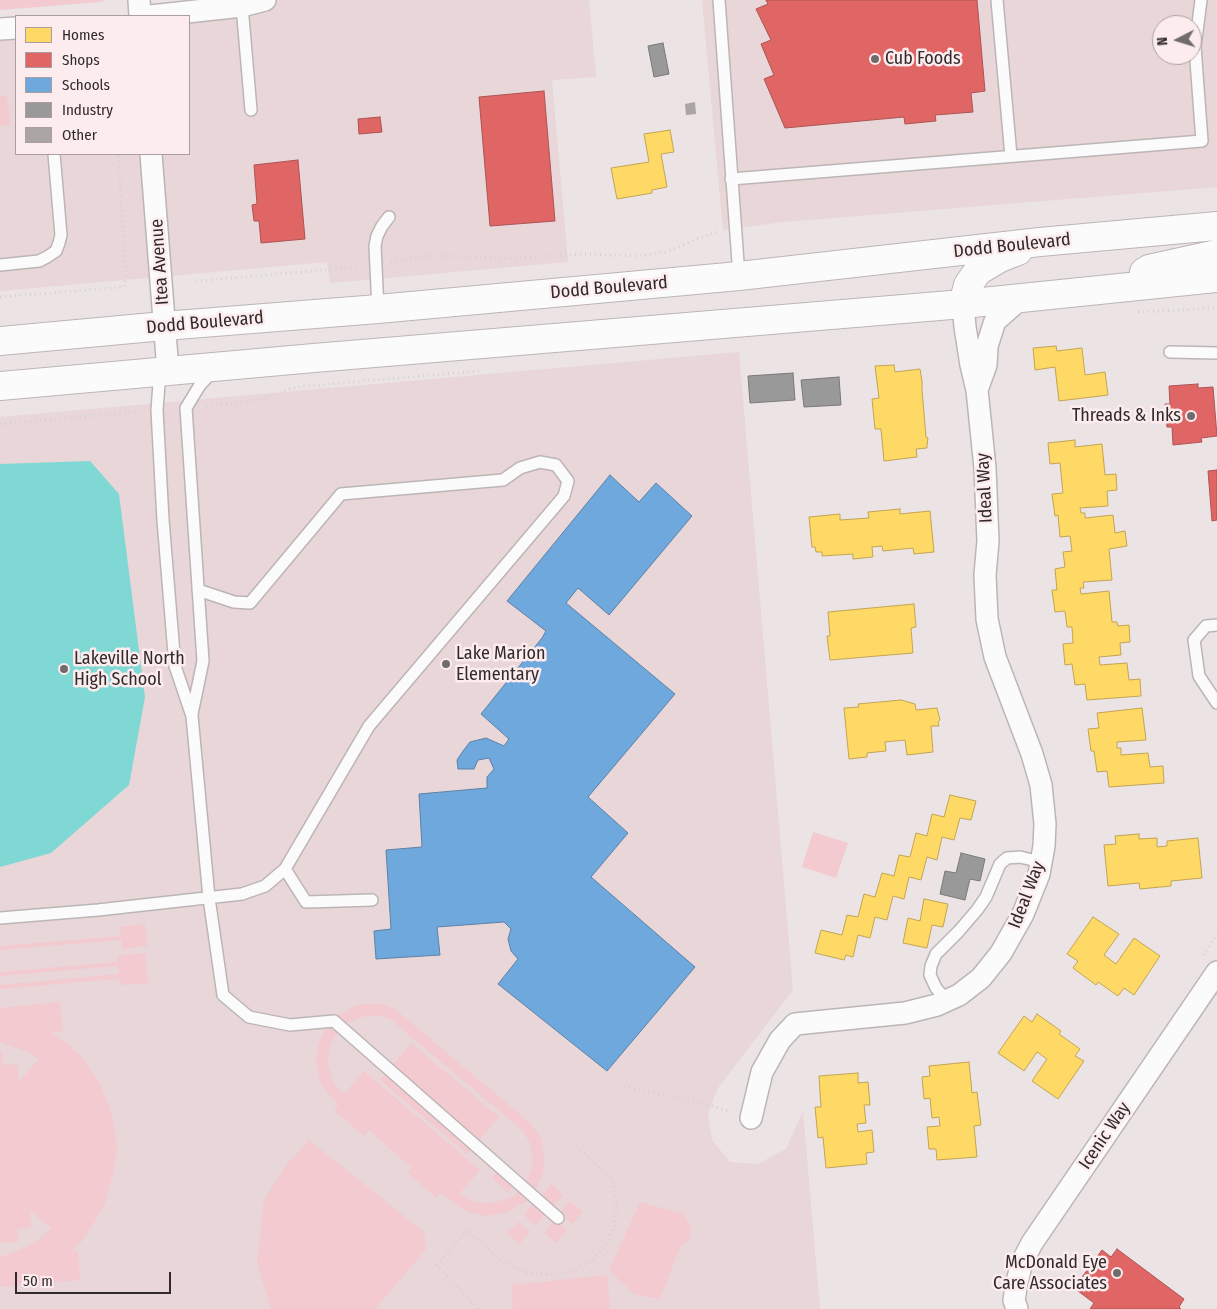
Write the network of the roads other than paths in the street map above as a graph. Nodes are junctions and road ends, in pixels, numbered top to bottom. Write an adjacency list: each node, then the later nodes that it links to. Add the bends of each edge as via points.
1 (139, 0): 7 (street)
2 (265, 0): 6 (street)
3 (719, 0): 15 (lane)
4 (997, 0): 14 (lane)
5 (1201, 0): 14 (lane, via 1195,47 1202,141)
6 (242, 6): 8 (street); 11 (lane)
7 (140, 15)
8 (159, 15)
9 (15, 28): 10 (street)
10 (0, 29)
11 (251, 110)
12 (54, 155): 20 (lane, via 60,225 56,250 39,261)
13 (151, 155): 27 (street, Itea Avenue)
14 (1011, 156): 15 (lane)
15 (731, 178): 21 (lane)
16 (389, 217): 26 (lane, via 377,236 375,246)
17 (1217, 226): 18 (main road, Dodd Boulevard)
18 (1040, 242): 21 (main road, Dodd Boulevard); 25 (main road, via 1000,258 978,272 968,284)
19 (1217, 254): 23 (main road, via 1149,269)
20 (0, 265)
21 (739, 276): 26 (main road, Dodd Boulevard)
22 (1217, 278): 23 (main road)
23 (1096, 291): 24 (main road)
24 (1020, 299): 25 (main road); 34 (street, Ideal Way, via 995,321)
25 (963, 304): 31 (main road); 34 (street, Ideal Way, via 971,365)
26 (378, 309): 27 (main road, Dodd Boulevard)
27 (164, 326): 28 (main road, Dodd Boulevard); 32 (street, Itea Avenue)
28 (0, 341)
29 (1170, 352): 30 (lane)
30 (1217, 353)
31 (217, 366): 32 (main road); 35 (lane, via 186,408)
32 (168, 371): 33 (main road); 38 (lane, via 159,384 157,410 163,520 175,666)
33 (0, 386)
34 (978, 390): 39 (street, Ideal Way, via 988,541 985,575 987,618 995,657 1041,785 1045,824)
35 (198, 590): 38 (lane, via 203,661); 40 (lane, via 234,602 250,603 341,494 503,480 520,468 540,462 556,465 568,481 564,496 370,726)
36 (1217, 625): 37 (lane, via 1206,626 1194,640 1199,676)
37 (1217, 703)
38 (192, 716): 41 (lane)
39 (1041, 862): 45 (street, Ideal Way, via 1023,914 1001,953 981,978); 45 (lane, via 1020,857 1007,858 1000,864 977,910 936,954 930,975)
40 (285, 869): 41 (lane, via 266,886 242,894); 42 (lane, via 306,902)
41 (209, 898): 43 (lane); 47 (lane, via 223,996 249,1017 290,1025 334,1020)
42 (372, 900)
43 (0, 918)
44 (1217, 972): 48 (street, Icenic Way, via 1032,1243 1022,1262 1017,1282 1014,1300)
45 (947, 1001): 46 (street, Ideal Way, via 905,1013 796,1024 780,1040 762,1072)
46 (751, 1118)
47 (558, 1218)
48 (1017, 1309)

